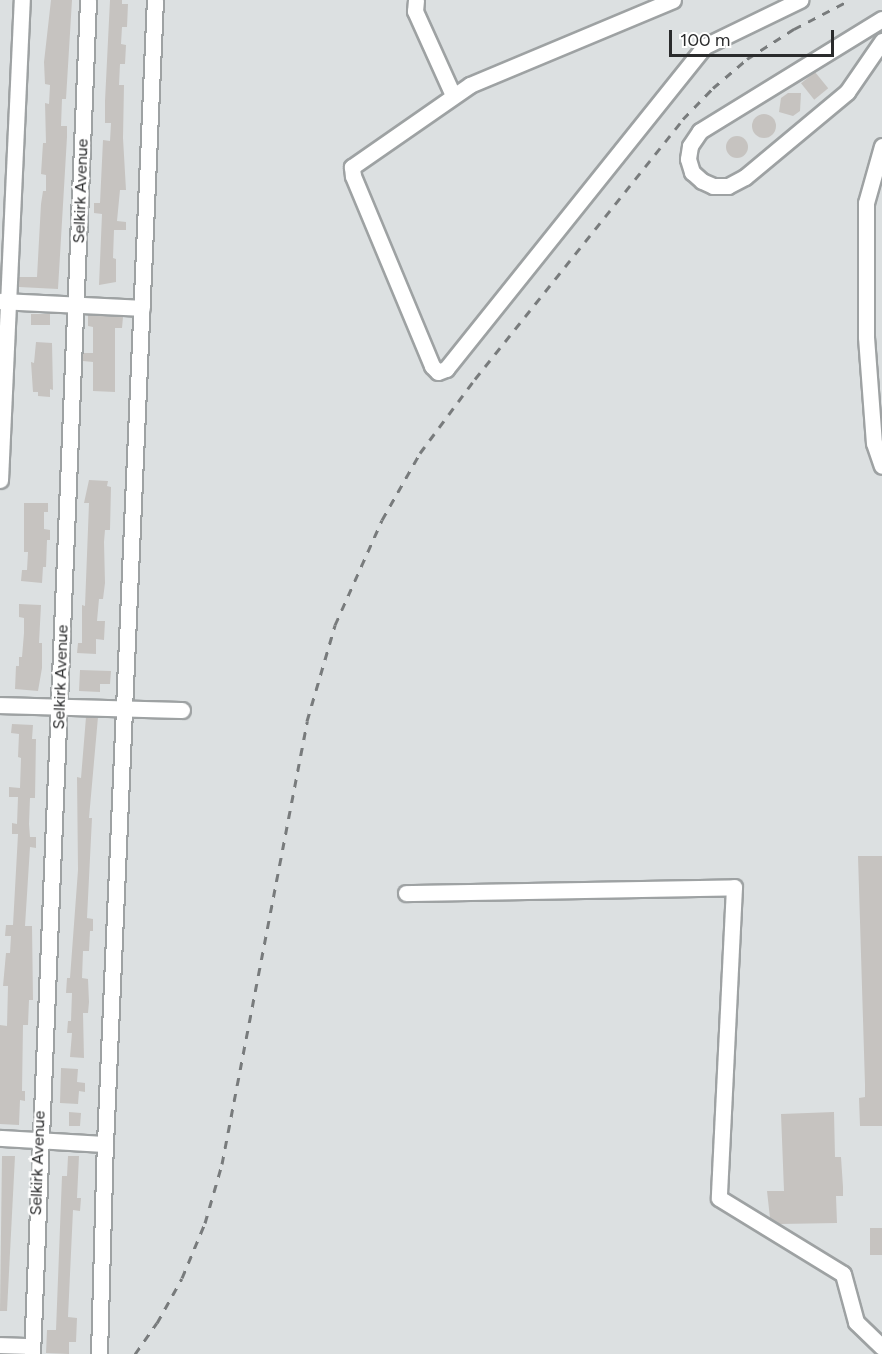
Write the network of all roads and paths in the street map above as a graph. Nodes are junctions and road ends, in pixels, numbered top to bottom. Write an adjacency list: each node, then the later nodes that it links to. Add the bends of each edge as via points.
1 (22, 0): 11 (street)
2 (88, 0): 12 (street, Selkirk Avenue)
3 (155, 0): 13 (street)
4 (416, 0): 9 (street, via 415,11)
5 (673, 0): 9 (street, via 496,73)
6 (800, 0): 9 (street, via 705,46 440,373 434,368 351,169)
7 (882, 19): 8 (street, via 700,131 690,146 692,172 713,186 728,186 745,177 847,92)
8 (882, 41)
9 (453, 95)
10 (882, 146): 14 (street, via 866,203 866,337 874,443)
11 (4, 302): 12 (street); 15 (street)
12 (76, 305): 13 (street); 17 (street, Selkirk Avenue)
13 (142, 308): 18 (street)
14 (882, 466)
15 (0, 480)
16 (0, 705): 17 (street)
17 (60, 705): 18 (street); 22 (street, Selkirk Avenue)
18 (125, 707): 19 (street); 23 (street)
19 (182, 710)
20 (406, 893): 25 (street, via 734,887 719,1198 843,1274 856,1322)
21 (0, 1138): 22 (street)
22 (39, 1140): 23 (street); 26 (street, Selkirk Avenue)
23 (105, 1144): 27 (street)
24 (0, 1345): 26 (street)
25 (882, 1347)
26 (32, 1350)
27 (99, 1354)

